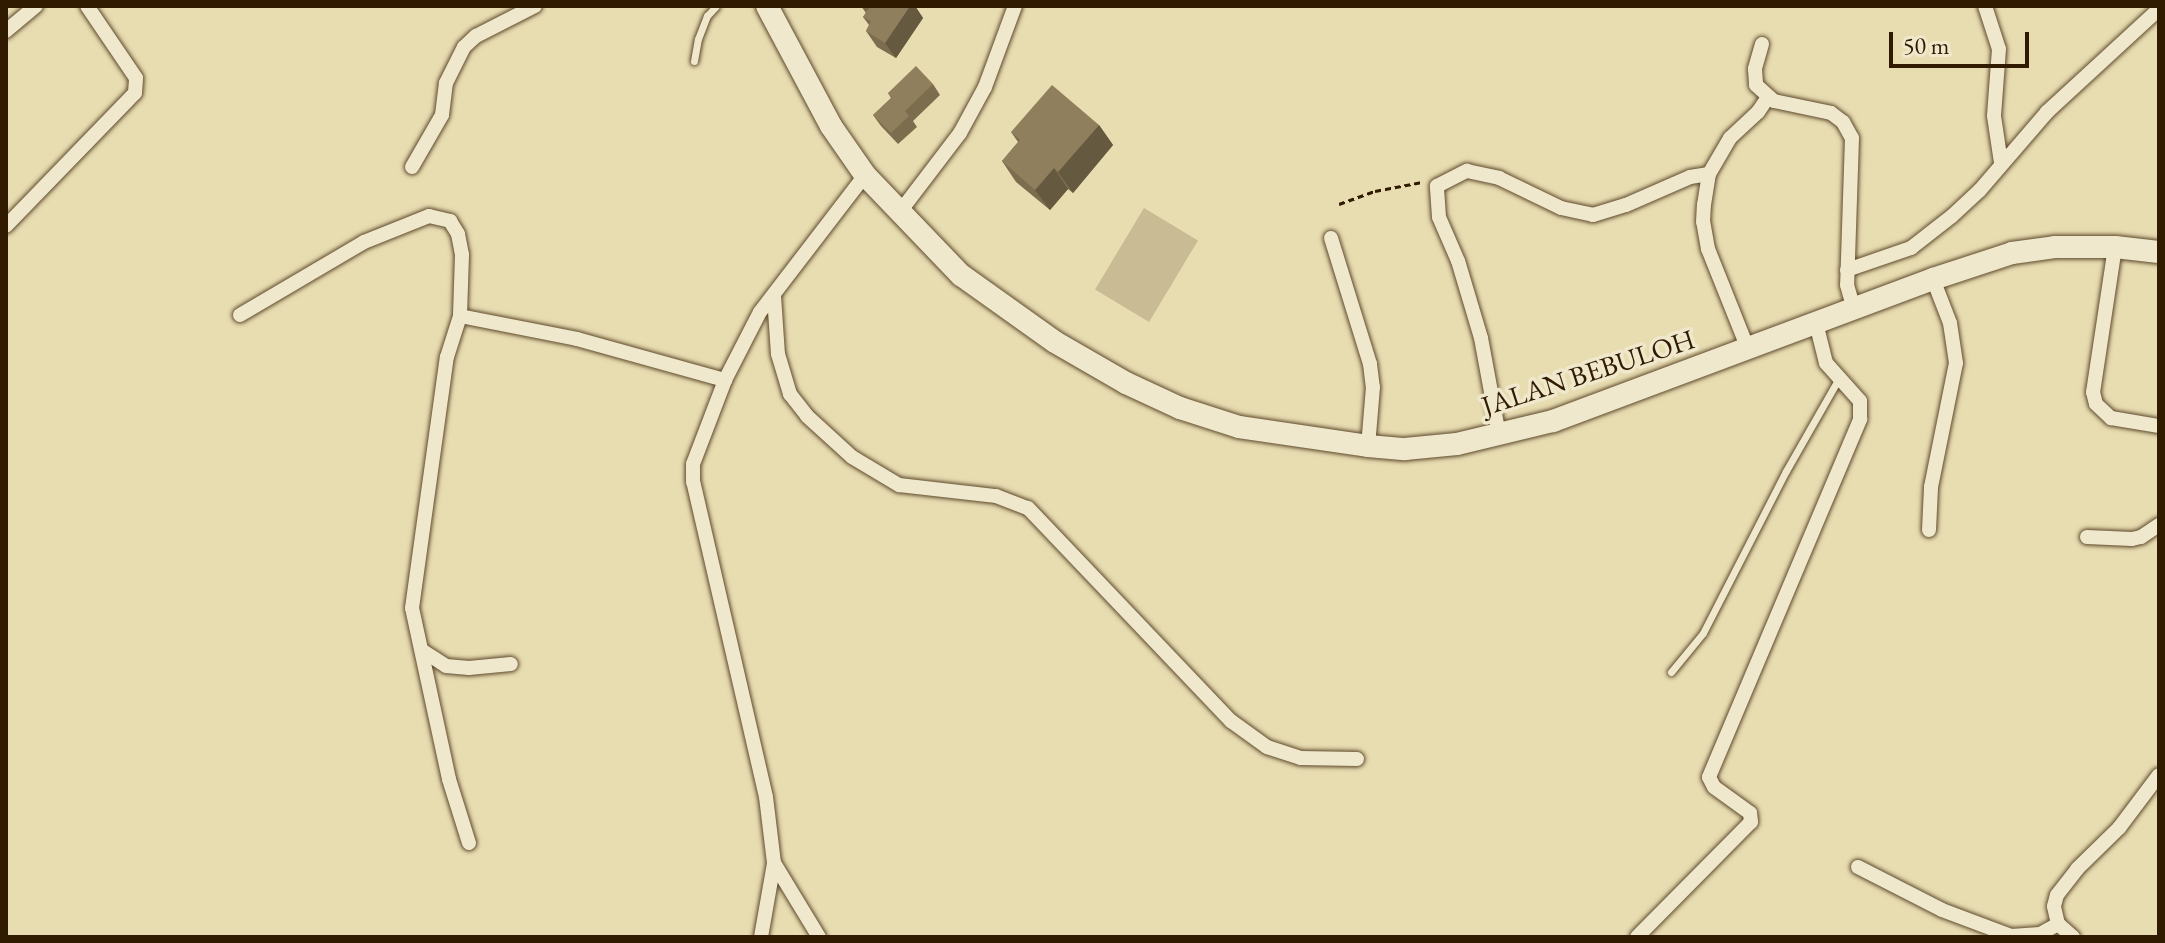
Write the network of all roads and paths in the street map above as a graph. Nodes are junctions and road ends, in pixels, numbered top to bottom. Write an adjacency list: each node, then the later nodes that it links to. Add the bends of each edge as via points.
1 (36, 6): 9 (street)
2 (87, 6): 20 (street, via 136,78 135,93)
3 (535, 6): 14 (street, via 464,47 446,83 442,115)
4 (716, 6): 11 (lane, via 707,16)
5 (767, 6): 16 (main road, JALAN BEBULOH, via 831,126)
6 (1015, 6): 19 (street, via 985,87 966,121)
7 (1985, 6): 13 (street, via 1999,49 1994,116)
8 (2159, 9): 13 (street, via 2047,112)
9 (6, 31)
10 (1762, 44): 12 (street, via 1756,85)
11 (694, 61)
12 (1768, 97): 15 (street, via 1730,138); 24 (street, via 1831,113 1848,129 1853,147)
13 (2001, 163): 24 (street, via 1980,190 1911,248)
14 (412, 167)
15 (1709, 174): 17 (street, via 1593,215 1561,208 1524,187 1478,173 1467,171); 31 (street, via 1703,222 1708,249)
16 (865, 175): 19 (main road, JALAN BEBULOH); 26 (street)
17 (1437, 186): 18 (path, via 1416,181); 35 (street, via 1439,217 1481,338)
18 (1339, 204)
19 (899, 213): 36 (main road, JALAN BEBULOH, via 961,275 1055,342 1126,383 1239,427)
20 (6, 226)
21 (1331, 238): 36 (street, via 1370,364)
22 (2115, 247): 23 (main road, JALAN BEBULOH); 25 (main road, JALAN BEBULOH, via 2012,253); 34 (street, via 2093,392 2096,404 2111,418)
23 (2159, 252)
24 (1847, 270): 27 (street)
25 (1933, 279): 27 (main road, JALAN BEBULOH); 38 (street, via 1950,323 1956,363 1931,487)
26 (774, 296): 32 (street, via 760,312); 43 (street, via 778,354 790,394 852,457 899,485 996,496 1028,508 1231,721 1267,747 1300,758)
27 (1854, 309): 30 (main road, JALAN BEBULOH)
28 (240, 315): 29 (street, via 364,242 429,216 450,221 458,234)
29 (460, 316): 32 (street, via 577,339); 40 (street, via 447,357 412,608)
30 (1816, 323): 31 (main road, JALAN BEBULOH); 33 (street, via 1826,363)
31 (1748, 349): 35 (main road, JALAN BEBULOH, via 1619,398)
32 (725, 380): 46 (street, via 694,456 693,482 766,797)
33 (1838, 380): 42 (lane, via 1703,633); 51 (street, via 1860,401 1860,419 1709,777 1714,787 1750,813 1751,822)
34 (2159, 426)
35 (1499, 435): 36 (main road, JALAN BEBULOH, via 1444,445)
36 (1368, 446)
37 (2159, 525): 39 (street, via 2132,539)
38 (1929, 530)
39 (2087, 537)
40 (423, 651): 41 (street, via 446,666); 45 (street, via 449,779)
41 (511, 664)
42 (1671, 672)
43 (1357, 759)
44 (2159, 775): 48 (street, via 2057,895)
45 (469, 843)
46 (774, 863): 49 (street); 50 (street)
47 (1858, 867): 48 (street, via 1942,910 2011,936 2040,934)
48 (2058, 924): 52 (street)
49 (761, 937)
50 (819, 937)
51 (1637, 937)
52 (2073, 937)

